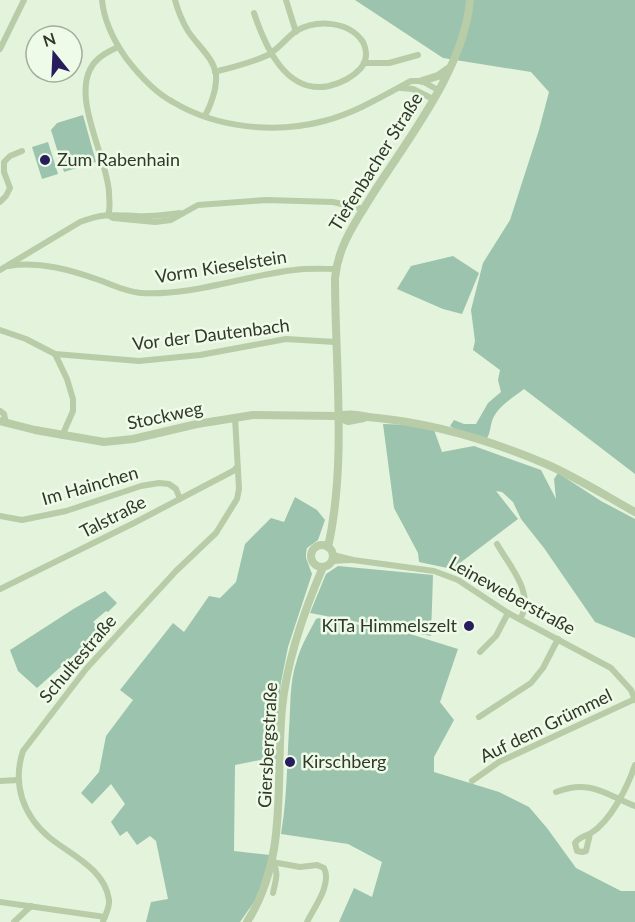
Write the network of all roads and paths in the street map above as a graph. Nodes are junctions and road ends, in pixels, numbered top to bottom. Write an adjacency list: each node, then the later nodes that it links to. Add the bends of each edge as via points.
1 (24, 0): 9 (street)
2 (102, 0): 8 (street)
3 (175, 0): 14 (street, via 183,22)
4 (286, 0): 7 (street)
5 (470, 1): 13 (street, Tiefenbacher Straße)
6 (254, 13): 10 (street)
7 (296, 32): 10 (street); 12 (street, via 323,24 351,30 363,42 367,55)
8 (118, 47): 19 (street, via 153,88); 23 (street, via 95,62 85,83 86,103 108,182)
9 (0, 49)
10 (270, 53): 12 (street, via 296,80 308,86 340,83); 14 (street, via 254,62)
11 (418, 55): 12 (street, via 389,63)
12 (364, 63)
13 (449, 68): 15 (street); 17 (street, Tiefenbacher Straße)
14 (215, 72): 19 (street)
15 (422, 81): 16 (street); 17 (street)
16 (397, 88): 18 (street, via 414,89); 19 (street, via 341,116 299,126 254,126)
17 (438, 90): 18 (street, Tiefenbacher Straße)
18 (433, 99): 22 (street, Tiefenbacher Straße)
19 (205, 116)
20 (22, 151): 21 (street, via 4,162 9,188)
21 (0, 202)
22 (364, 208): 23 (street, via 333,202 266,200 198,205 180,213 155,216); 25 (street, Tiefenbacher Straße, via 341,248)
23 (108, 215): 24 (street, via 80,222)
24 (8, 266): 25 (street, Vorm Kieselstein, via 45,264 147,293 209,287 297,270); 26 (street)
25 (336, 269): 28 (street, Tiefenbacher Straße)
26 (0, 270)
27 (0, 330): 29 (street)
28 (335, 342): 29 (street, Vor der Dautenbach, via 286,339 200,355 140,361); 31 (street, Tiefenbacher Straße)
29 (55, 354): 34 (street, via 73,399 73,411)
30 (0, 411): 33 (street, via 4,414)
31 (337, 416): 32 (street, Stockweg); 37 (street, Stockweg, via 348,421 369,417 429,425 491,444 546,464); 40 (street, via 338,471)
32 (235, 417): 34 (street, Stockweg, via 118,441); 35 (street, Schultestraße)
33 (3, 422): 34 (street, Stockweg)
34 (62, 435)
35 (237, 467): 36 (street, Talstraße); 51 (street, Schultestraße, via 237,499 216,533 176,570 87,669 23,751)
36 (180, 499): 38 (street, Im Hainchen, via 176,489 159,483 55,514 22,520); 43 (street, Talstraße)
37 (635, 512)
38 (0, 516)
39 (497, 544): 45 (street, via 524,595 524,613)
40 (324, 546): 41 (street); 42 (street, via 315,548 311,554 312,561)
41 (332, 558): 42 (street); 44 (street, Leineweberstraße, via 448,575)
42 (320, 567): 58 (street, Giersbergstraße, via 285,685 279,816)
43 (0, 588)
44 (508, 613): 45 (street, Leineweberstraße); 47 (street, via 496,636)
45 (519, 619): 46 (street, Leineweberstraße)
46 (558, 639): 48 (street, Leineweberstraße, via 611,668); 49 (street, via 531,683)
47 (480, 652)
48 (635, 699): 53 (street, Auf dem Grümmel, via 499,762)
49 (479, 717)
50 (635, 765): 55 (street)
51 (18, 780): 52 (street); 62 (street, Schultestraße, via 22,801 40,828 88,865 100,880 109,900)
52 (0, 781)
53 (472, 781)
54 (556, 792): 55 (street, via 592,788)
55 (620, 799): 56 (street); 57 (street)
56 (635, 806)
57 (590, 834)
58 (272, 862): 59 (street, Giersbergstraße, via 277,873); 64 (street, Giersbergstraße, via 263,892); 65 (street, via 324,868 327,882)
59 (273, 893)
60 (0, 902): 61 (street)
61 (31, 906): 62 (street); 63 (street)
62 (104, 919)
63 (14, 922)
64 (247, 922)
65 (307, 922)

